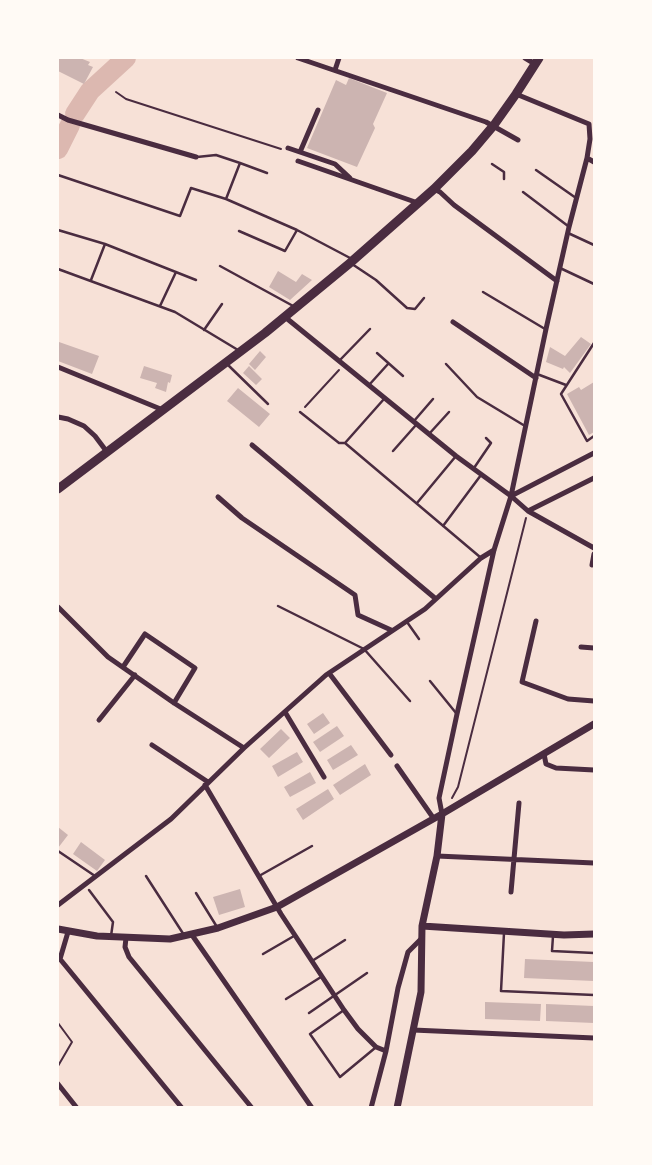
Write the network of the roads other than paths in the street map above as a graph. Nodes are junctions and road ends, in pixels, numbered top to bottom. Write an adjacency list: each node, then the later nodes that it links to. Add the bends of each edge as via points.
1 (298, 58): 5 (street)
2 (339, 58): 5 (street)
3 (525, 58): 4 (street)
4 (537, 61): 6 (main road)
5 (335, 70): 11 (street)
6 (516, 94): 10 (street); 11 (main road)
7 (318, 110): 14 (street)
8 (58, 115): 15 (street)
9 (594, 120): 10 (lane)
10 (589, 124): 16 (street)
11 (494, 125): 12 (street); 26 (main road)
12 (518, 140)
13 (288, 148): 14 (street)
14 (300, 152): 25 (street, via 335,164)
15 (196, 157): 19 (lane, via 216,155)
16 (586, 158): 18 (street); 28 (street)
17 (298, 162): 25 (street)
18 (594, 162)
19 (240, 163): 22 (lane); 29 (lane)
20 (492, 164): 24 (lane, via 504,172)
21 (536, 170): 28 (lane)
22 (267, 173)
23 (58, 175): 29 (lane, via 180,216 191,188)
24 (504, 179)
25 (353, 180): 30 (street)
26 (434, 189): 30 (main road); 45 (street)
27 (523, 192): 31 (lane)
28 (576, 198): 31 (street)
29 (226, 199): 33 (lane)
30 (418, 203): 38 (main road)
31 (569, 227): 35 (street)
32 (58, 230): 36 (lane)
33 (298, 230): 34 (lane, via 285,251); 38 (lane)
34 (239, 231)
35 (568, 233): 37 (lane); 40 (street)
36 (105, 244): 42 (lane); 44 (lane)
37 (594, 245)
38 (352, 262): 48 (lane, via 408,308 415,309); 51 (main road)
39 (220, 266): 51 (lane)
40 (560, 268): 45 (street); 46 (lane)
41 (58, 269): 44 (lane)
42 (176, 272): 43 (lane); 50 (lane)
43 (196, 280)
44 (91, 281): 50 (lane)
45 (557, 282): 55 (street)
46 (594, 284)
47 (483, 292): 55 (lane)
48 (424, 298)
49 (222, 304): 56 (lane)
50 (160, 306): 56 (lane)
51 (296, 308): 52 (main road)
52 (285, 317): 58 (main road); 61 (street)
53 (452, 322): 66 (street)
54 (370, 329): 61 (lane)
55 (546, 329): 66 (street)
56 (204, 330): 58 (lane)
57 (594, 343): 68 (lane)
58 (240, 352): 60 (main road)
59 (377, 353): 62 (lane)
60 (226, 363): 71 (lane); 72 (main road)
61 (342, 363): 67 (street)
62 (389, 364): 65 (lane); 67 (lane)
63 (446, 364): 77 (lane, via 477,397)
64 (58, 367): 72 (street)
65 (403, 376)
66 (537, 376): 68 (lane); 77 (street)
67 (369, 385): 69 (street)
68 (566, 385): 79 (lane, via 560,394 587,440)
69 (385, 398): 76 (street); 81 (lane)
70 (433, 399): 76 (lane)
71 (268, 404)
72 (163, 410): 84 (main road)
73 (300, 412): 81 (lane, via 339,443)
74 (449, 412): 78 (lane)
75 (58, 417): 84 (street, via 84,426)
76 (416, 422): 78 (street); 83 (lane)
77 (526, 427): 91 (street)
78 (430, 434): 86 (street)
79 (594, 436)
80 (486, 438): 87 (lane, via 491,443)
81 (345, 443): 93 (lane)
82 (252, 445): 101 (street)
83 (393, 451)
84 (107, 452): 90 (main road)
85 (594, 453): 91 (street)
86 (456, 456): 87 (street); 93 (lane)
87 (474, 470): 88 (street)
88 (481, 475): 91 (street); 95 (lane)
89 (594, 478): 94 (street)
90 (58, 489)
91 (511, 496): 94 (street); 97 (street)
92 (218, 498): 106 (street, via 355,595 358,615)
93 (417, 503): 95 (lane)
94 (528, 511): 96 (street)
95 (443, 526): 99 (lane)
96 (594, 548)
97 (494, 550): 99 (street); 119 (street)
98 (594, 554): 100 (street)
99 (481, 558): 101 (street)
100 (592, 565)
101 (436, 599): 104 (street)
102 (278, 606): 110 (lane)
103 (58, 607): 111 (street, via 108,657)
104 (406, 621): 106 (street); 107 (lane)
105 (536, 621): 116 (street, via 522,682 568,699)
106 (391, 630): 110 (street)
107 (419, 639)
108 (581, 647): 109 (street)
109 (594, 648)
110 (364, 649): 112 (street); 115 (lane)
111 (123, 666): 113 (street); 117 (street, via 145,634 195,668)
112 (329, 673): 118 (street); 125 (street)
113 (135, 676): 117 (street); 120 (street)
114 (430, 681): 119 (lane)
115 (410, 701)
116 (594, 701)
117 (174, 703): 123 (street)
118 (285, 712): 123 (street); 128 (street)
119 (457, 714): 131 (street, via 439,798)
120 (99, 720)
121 (594, 724): 124 (street)
122 (152, 745): 129 (street)
123 (244, 748): 129 (street)
124 (544, 754): 127 (street, via 546,764 556,768); 131 (street)
125 (391, 755)
126 (397, 766): 132 (street)
127 (594, 770)
128 (324, 777)
129 (207, 784): 139 (street); 140 (street, via 171,818)
130 (519, 802): 136 (street)
131 (442, 814): 132 (street); 135 (street)
132 (434, 819): 145 (street)
133 (312, 846): 139 (lane)
134 (58, 851): 140 (lane)
135 (437, 856): 136 (street); 146 (street)
136 (514, 860): 137 (street); 142 (street)
137 (594, 863)
138 (146, 876): 154 (lane)
139 (259, 876): 145 (street)
140 (96, 877): 144 (street)
141 (89, 890): 155 (lane, via 112,922)
142 (511, 892)
143 (196, 894): 147 (lane)
144 (58, 905)
145 (277, 907): 147 (street); 152 (street)
146 (422, 926): 150 (street); 157 (street)
147 (218, 928): 154 (street)
148 (58, 930): 149 (street)
149 (68, 932): 155 (street); 175 (street, via 60,958)
150 (504, 932): 153 (street); 164 (lane, via 501,991)
151 (594, 934): 153 (street)
152 (295, 935): 160 (lane); 161 (street)
153 (554, 935): 159 (lane, via 552,951)
154 (188, 936): 156 (street); 177 (street)
155 (111, 937): 156 (street)
156 (126, 938): 176 (street, via 129,956)
157 (421, 939): 169 (street, via 421,992); 172 (street, via 408,952)
158 (345, 940): 161 (lane)
159 (594, 953)
160 (263, 954)
161 (312, 961): 163 (street)
162 (368, 973): 165 (lane)
163 (322, 976): 165 (street); 166 (lane)
164 (594, 995)
165 (335, 996): 167 (street); 168 (lane)
166 (286, 999)
167 (344, 1010): 171 (street); 171 (lane, via 310,1034 340,1077)
168 (309, 1013)
169 (414, 1030): 170 (street); 179 (street)
170 (594, 1038)
171 (376, 1047): 172 (street)
172 (386, 1051): 178 (street)
173 (58, 1085): 174 (street)
174 (77, 1108)
175 (182, 1108)
176 (252, 1108)
177 (312, 1108)
178 (371, 1108)
179 (397, 1108)

